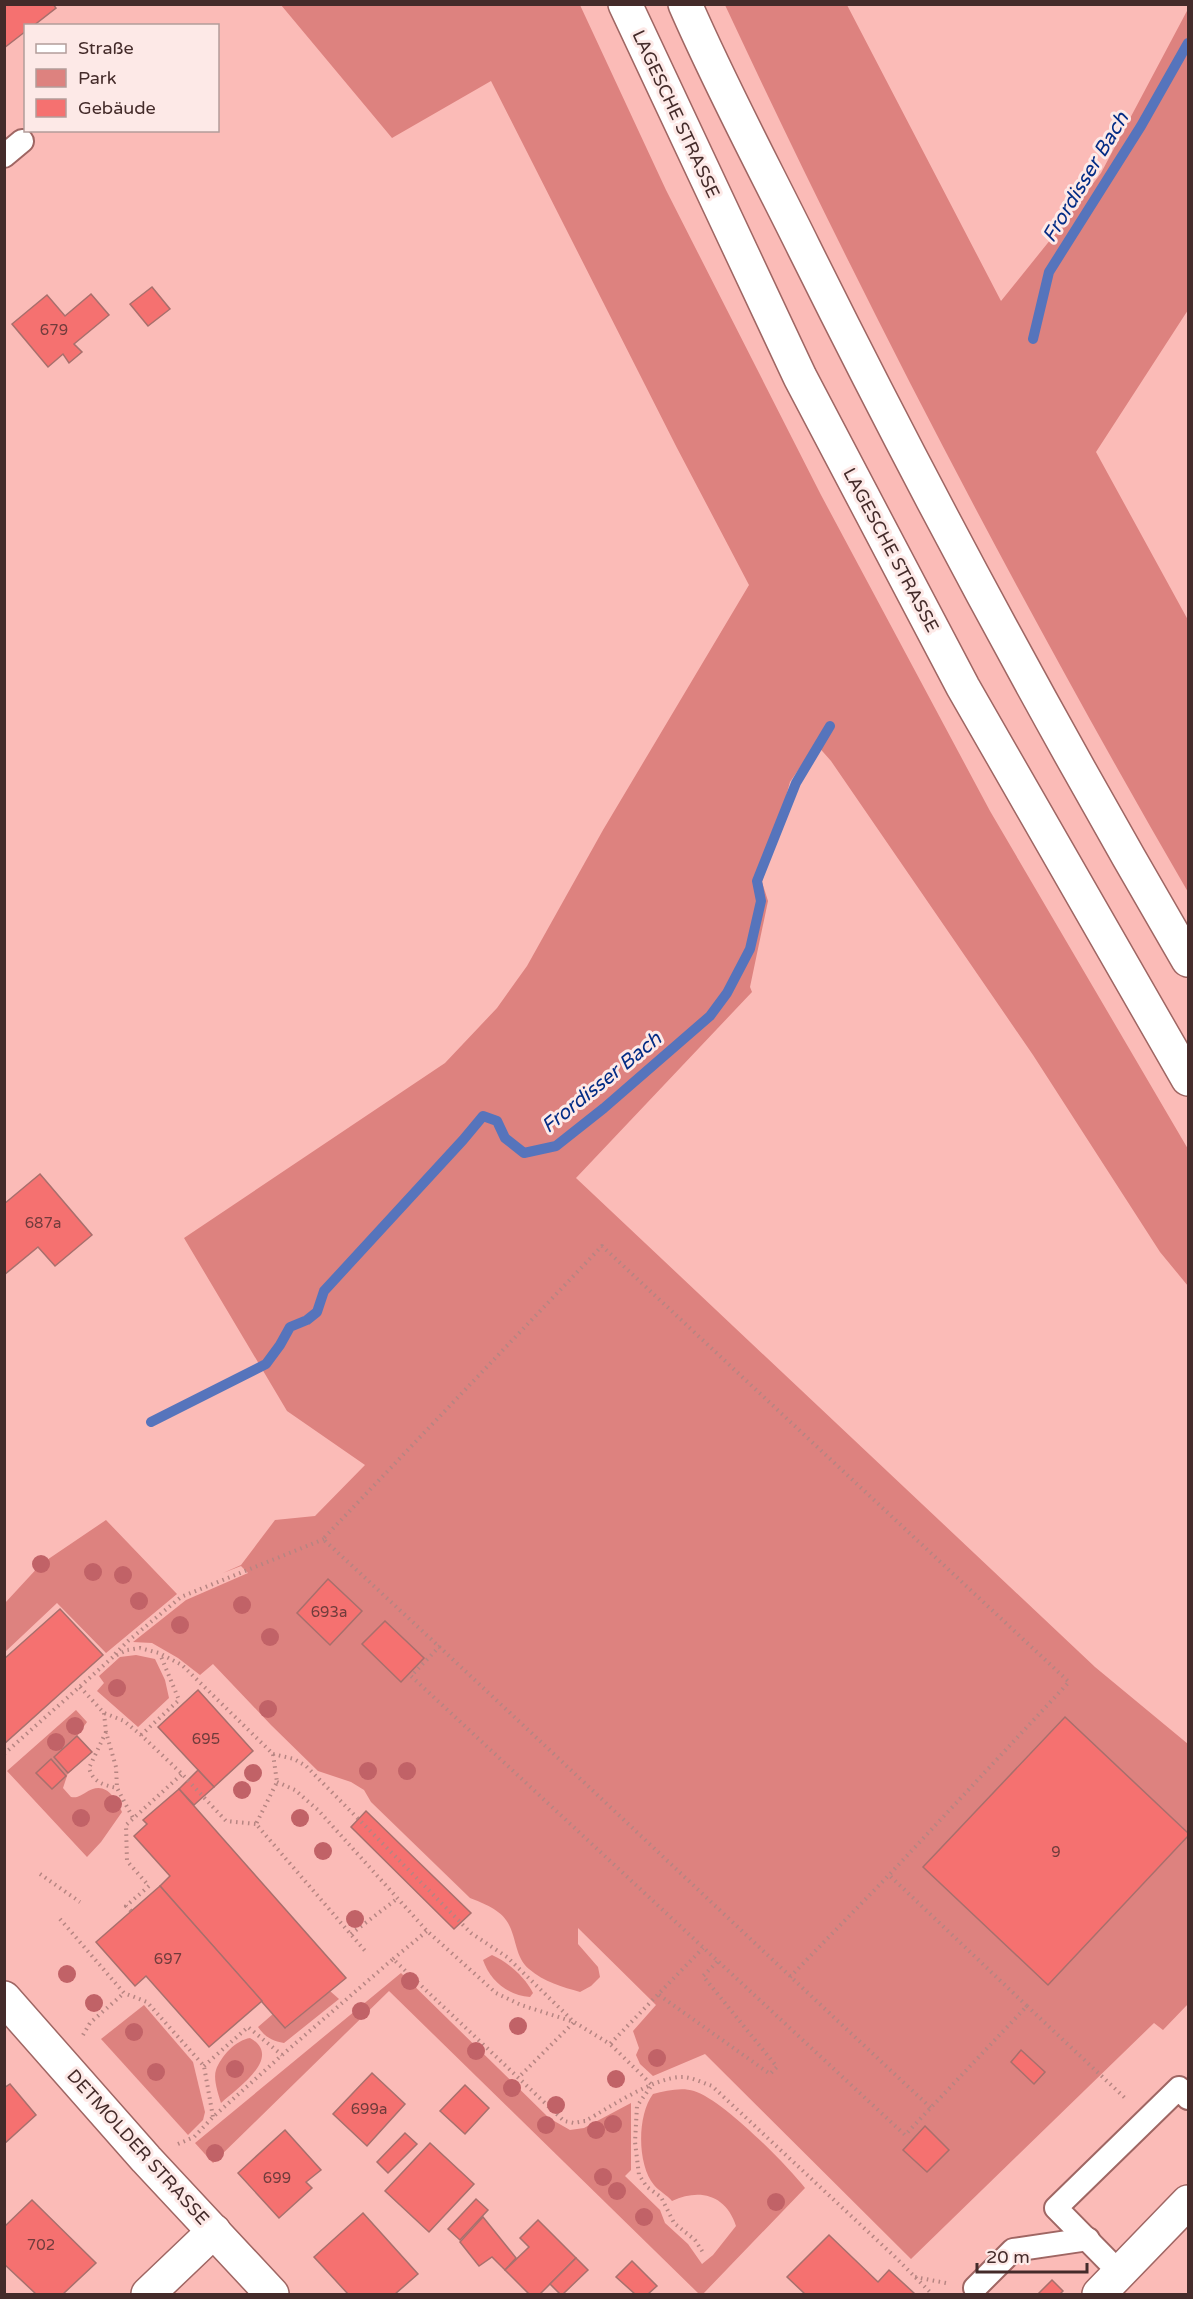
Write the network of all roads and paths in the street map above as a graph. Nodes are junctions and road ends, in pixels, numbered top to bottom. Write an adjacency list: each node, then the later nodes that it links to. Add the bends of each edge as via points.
1 (625, 4): 6 (main road, LAGESCHE STRASSE, via 805,388 963,687)
2 (685, 4): 5 (main road, via 872,385 958,550)
3 (22, 141): 4 (lane)
4 (4, 156)
5 (1188, 960)
6 (1188, 1079)
7 (324, 1538): 8 (path); 10 (path, via 181,1597); 23 (path, via 602,1246 1069,1682)
8 (440, 1646): 30 (path, via 411,1676); 34 (path)
9 (159, 1653): 10 (path, via 140,1648); 14 (path, via 179,1700); 16 (path, via 190,1671)
10 (113, 1657): 11 (path)
11 (80, 1687): 12 (path); 15 (path)
12 (104, 1713): 13 (path); 14 (path, via 124,1721)
13 (106, 1732): 19 (path, via 116,1767); 19 (path, via 89,1768 101,1784)
14 (141, 1735): 17 (path)
15 (4, 1754)
16 (273, 1754): 18 (path); 39 (path, via 306,1766 471,1933 507,1957)
17 (182, 1774): 20 (path); 21 (path, via 226,1821)
18 (278, 1782): 21 (path); 24 (path, via 295,1790 318,1810)
19 (117, 1788): 20 (path)
20 (133, 1818): 26 (path, via 126,1825 127,1861 149,1886 126,1906)
21 (256, 1824): 29 (path)
22 (39, 1874): 25 (path)
23 (889, 1875): 34 (path); 38 (path)
24 (398, 1898): 28 (path); 29 (path)
25 (80, 1902)
26 (131, 1911)
27 (60, 1918): 35 (path)
28 (427, 1931): 32 (path); 39 (path, via 496,1993)
29 (351, 1934): 31 (path)
30 (704, 1948): 33 (path); 36 (path)
31 (366, 1952)
32 (393, 1959): 42 (path); 45 (path)
33 (718, 1961): 36 (path, via 703,1976 777,2067 770,2074); 48 (path, via 905,2135)
34 (790, 1977): 48 (path)
35 (124, 1993): 40 (path); 43 (path, via 147,2002)
36 (659, 1995): 41 (path)
37 (4, 1998): 50 (main road, DETMOLDER STRASSE)
38 (1027, 2006): 44 (path); 48 (path)
39 (574, 2022): 41 (path); 45 (path)
40 (90, 2023)
41 (610, 2044): 46 (path)
42 (282, 2055): 43 (path, via 248,2026); 49 (path)
43 (204, 2066): 49 (path)
44 (1100, 2074)
45 (518, 2078): 46 (path, via 563,2120 574,2123 585,2121)
46 (652, 2085): 54 (path, via 637,2106 635,2142 639,2175 661,2198 674,2223 695,2240); 59 (path, via 684,2077 712,2086)
47 (1188, 2098): 53 (lane, via 1179,2088 1056,2208)
48 (931, 2108)
49 (213, 2117): 50 (path, via 194,2137)
50 (146, 2158): 52 (main road, DETMOLDER STRASSE)
51 (1188, 2202): 55 (main road)
52 (214, 2231): 57 (main road); 58 (main road, DETMOLDER STRASSE)
53 (1088, 2239): 55 (lane); 56 (lane, via 1013,2250)
54 (704, 2254)
55 (1110, 2284)
56 (975, 2288)
57 (148, 2295)
58 (272, 2295)
59 (932, 2295)

